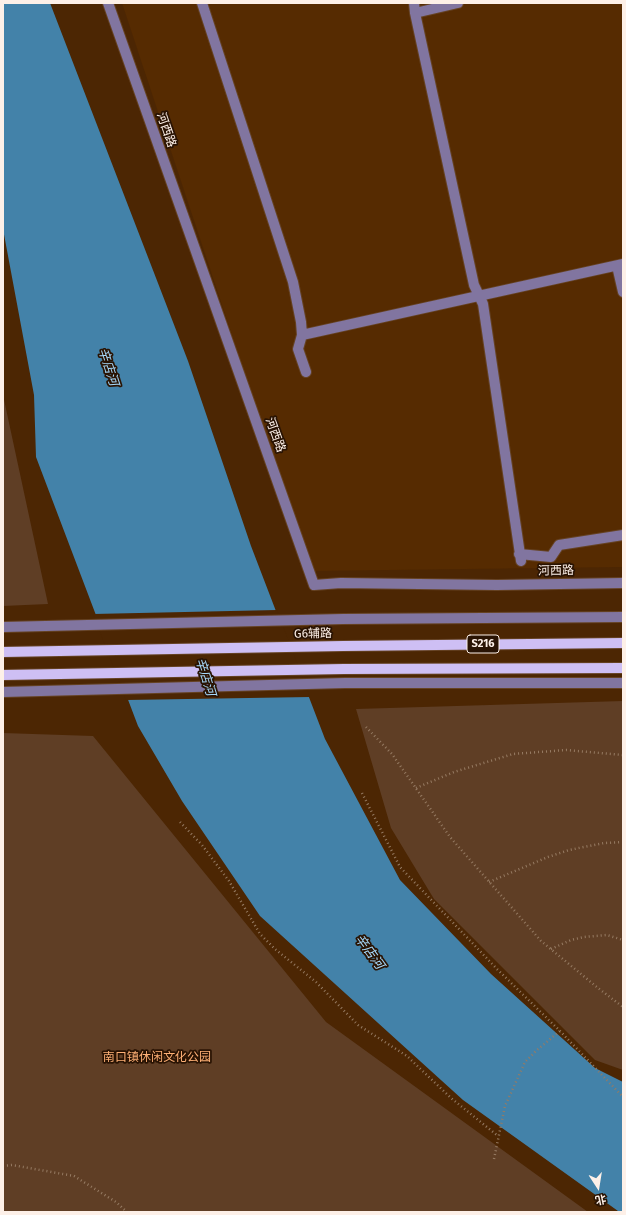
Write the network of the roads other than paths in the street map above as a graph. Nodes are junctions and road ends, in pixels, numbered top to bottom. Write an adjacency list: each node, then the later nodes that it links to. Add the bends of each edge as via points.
1 (108, 3): 12 (street, 河西路, via 314,585)
2 (202, 3): 9 (street, via 292,282)
3 (408, 3): 5 (street)
4 (458, 3): 5 (street)
5 (415, 8): 8 (street, via 474,285)
6 (620, 265): 7 (street); 8 (street)
7 (623, 292)
8 (480, 296): 9 (street); 11 (street, via 520,557 551,557 559,546)
9 (302, 335): 10 (street, via 298,349)
10 (306, 372)
11 (623, 534)
12 (623, 583)
13 (623, 617): 14 (street, G6辅路 / S216, via 343,619)
14 (3, 627)
15 (623, 642): 16 (main road, G6辅路 / S216)
16 (3, 652)
17 (623, 668): 18 (main road, S216, via 344,669)
18 (3, 675)
19 (623, 683): 20 (street, via 344,683)
20 (3, 692)

